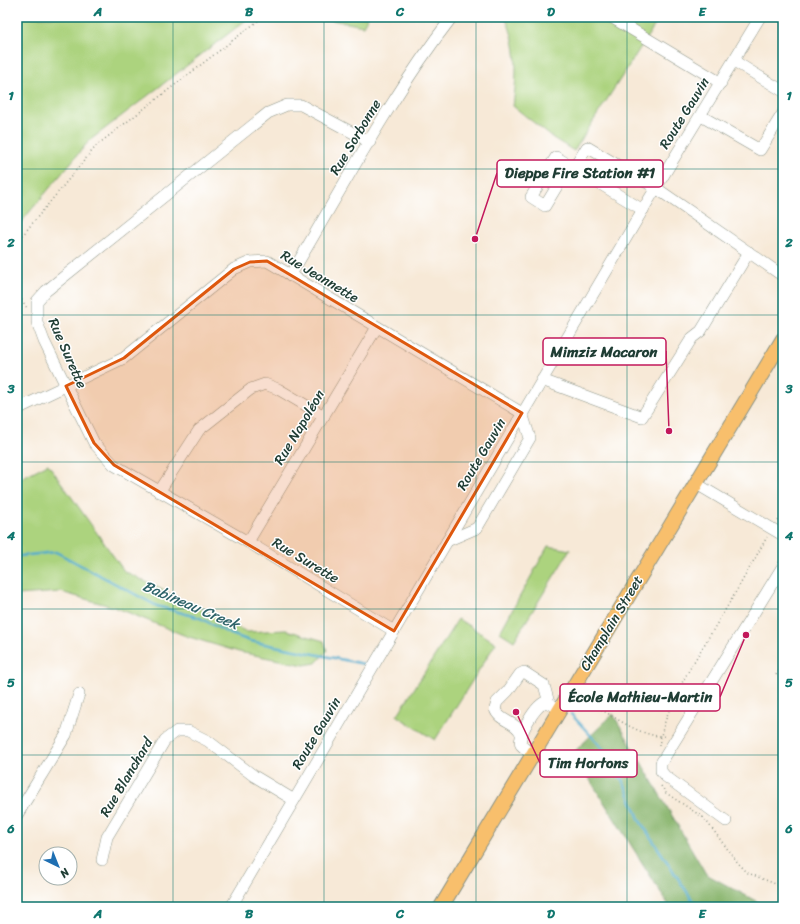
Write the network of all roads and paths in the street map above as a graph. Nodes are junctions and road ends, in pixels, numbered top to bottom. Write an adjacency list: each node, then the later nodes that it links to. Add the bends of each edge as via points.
1 (263, 17): 13 (path, via 97,146)
2 (452, 17): 10 (street, Rue Sorbonne)
3 (612, 17): 6 (street)
4 (760, 17): 5 (street, Route Gauvin)
5 (734, 61): 6 (street, Route Gauvin); 7 (street)
6 (721, 82): 9 (street, Route Gauvin)
7 (783, 91)
8 (783, 114): 9 (street, via 760,150)
9 (701, 116): 11 (street, Route Gauvin)
10 (370, 142): 15 (street, Rue Sorbonne); 20 (street, Rue Surette, via 301,106 287,105 268,113 74,267 37,301 37,322)
11 (656, 188): 12 (street, Route Gauvin); 12 (street, via 587,146 574,168); 14 (street)
12 (643, 210): 19 (street, Route Gauvin)
13 (17, 242)
14 (749, 252): 16 (street); 19 (street, via 701,331 692,338 642,417)
15 (290, 276): 17 (street, Rue Jeannette); 20 (street, Rue Jeannette, via 267,261 250,262 240,267 124,358)
16 (783, 276)
17 (377, 327): 22 (street, Rue Jeannette); 23 (street, Rue Napoléon)
18 (783, 339): 24 (main road, Champlain Street)
19 (542, 380): 22 (street, Route Gauvin)
20 (66, 386): 21 (street, Rue Jeannette); 25 (street, Rue Surette, via 94,443 102,453 114,465)
21 (17, 409)
22 (522, 413): 30 (street, Route Gauvin); 30 (street, via 530,438 478,528)
23 (324, 416): 25 (street, via 265,384 251,389 199,430); 29 (street, Rue Napoléon)
24 (695, 483): 27 (street); 35 (main road, Champlain Street)
25 (159, 492): 29 (street, Rue Surette)
26 (783, 514): 27 (path)
27 (772, 529): 28 (street); 40 (path, via 690,666 664,723)
28 (783, 538)
29 (248, 542): 32 (street, Rue Surette)
30 (447, 542): 32 (street, Route Gauvin)
31 (783, 566): 39 (street)
32 (394, 631): 44 (street, Route Gauvin)
33 (783, 665): 34 (path)
34 (776, 676)
35 (570, 692): 37 (main road, Champlain Street); 40 (path, via 622,722)
36 (79, 694): 45 (street, via 66,735)
37 (549, 705): 38 (street); 38 (street, via 544,685 521,672 497,702 495,709 499,716 517,727); 42 (main road, Champlain Street)
38 (521, 734): 42 (street, via 521,746)
39 (679, 734): 40 (path); 46 (street, via 661,763 661,771 671,782)
40 (661, 736): 41 (path)
41 (659, 750)
42 (532, 754): 50 (main road, Champlain Street)
43 (659, 783): 48 (path, via 666,793 704,818 748,873)
44 (294, 800): 47 (street, Rue Blanchard, via 254,776 208,741 188,731 177,731 166,740 107,837); 49 (street, Route Gauvin)
45 (18, 813)
46 (726, 821)
47 (102, 860)
48 (783, 887)
49 (231, 907)
50 (441, 907)

